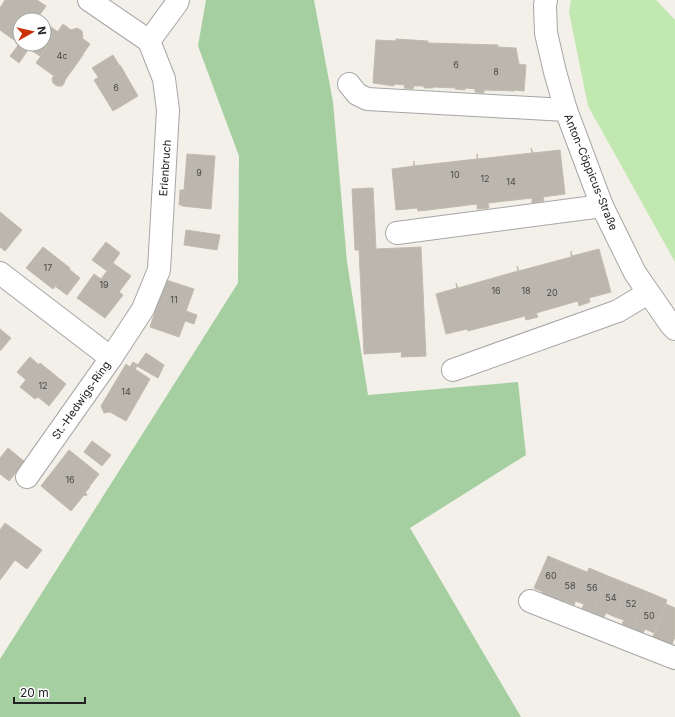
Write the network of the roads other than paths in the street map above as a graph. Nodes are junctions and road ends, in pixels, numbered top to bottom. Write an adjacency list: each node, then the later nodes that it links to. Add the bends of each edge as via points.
1 (89, 0): 4 (street)
2 (178, 0): 4 (street)
3 (546, 0): 6 (street, Anton-Cöppicus-Straße, via 546,33 554,72)
4 (149, 41): 12 (street, Erlenbruch, via 164,79 168,110 159,270 143,309)
5 (349, 84): 6 (street, via 357,94 367,99)
6 (566, 110): 7 (street, Anton-Cöppicus-Straße)
7 (602, 206): 8 (street); 10 (street, Anton-Cöppicus-Straße, via 635,273)
8 (397, 233)
9 (0, 273): 12 (street, St.-Hedwigs-Ring)
10 (648, 293): 11 (street, Anton-Cöppicus-Straße); 13 (street, via 618,311)
11 (675, 329)
12 (111, 358): 14 (street, St.-Hedwigs-Ring)
13 (453, 370)
14 (26, 477)
15 (530, 600): 16 (street)
16 (675, 658)

